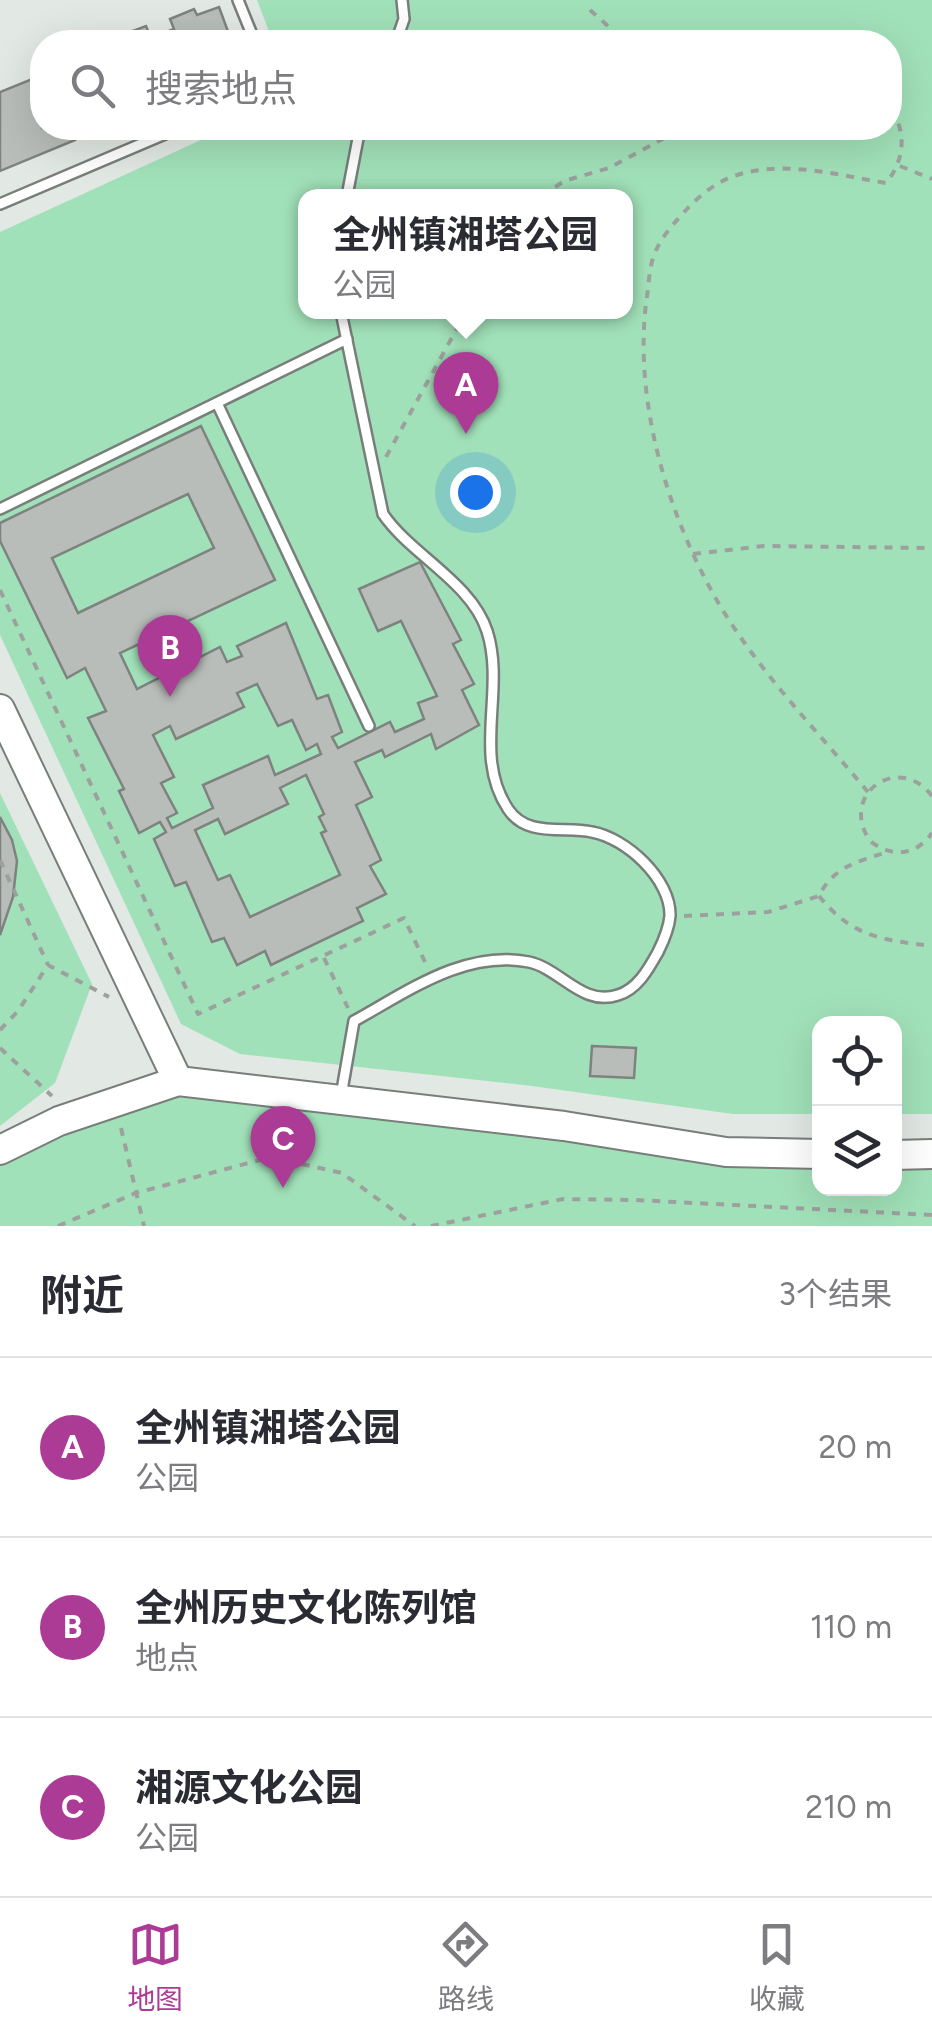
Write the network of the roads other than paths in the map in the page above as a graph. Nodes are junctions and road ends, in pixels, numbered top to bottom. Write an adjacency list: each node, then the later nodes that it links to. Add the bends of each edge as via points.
1 (238, 0): 3 (lane)
2 (402, 0): 4 (lane)
3 (250, 30)
4 (400, 30)
5 (151, 140): 8 (lane)
6 (358, 140): 7 (lane)
7 (348, 189)
8 (0, 204)
9 (343, 319): 10 (lane)
10 (347, 340): 11 (lane); 16 (lane, via 379,502 402,539 444,572 489,635 495,676 489,752 509,811 532,826 592,832 624,846 658,882 670,916 646,972 616,996 586,995 544,967 519,961 450,968 354,1021)
11 (217, 403): 12 (lane); 14 (lane)
12 (0, 509)
13 (0, 709): 15 (main road)
14 (369, 726)
15 (178, 1081): 16 (main road); 17 (main road)
16 (340, 1100): 18 (main road, via 726,1152)
17 (0, 1150)
18 (812, 1154)
19 (932, 1154): 20 (main road)
20 (902, 1155)

